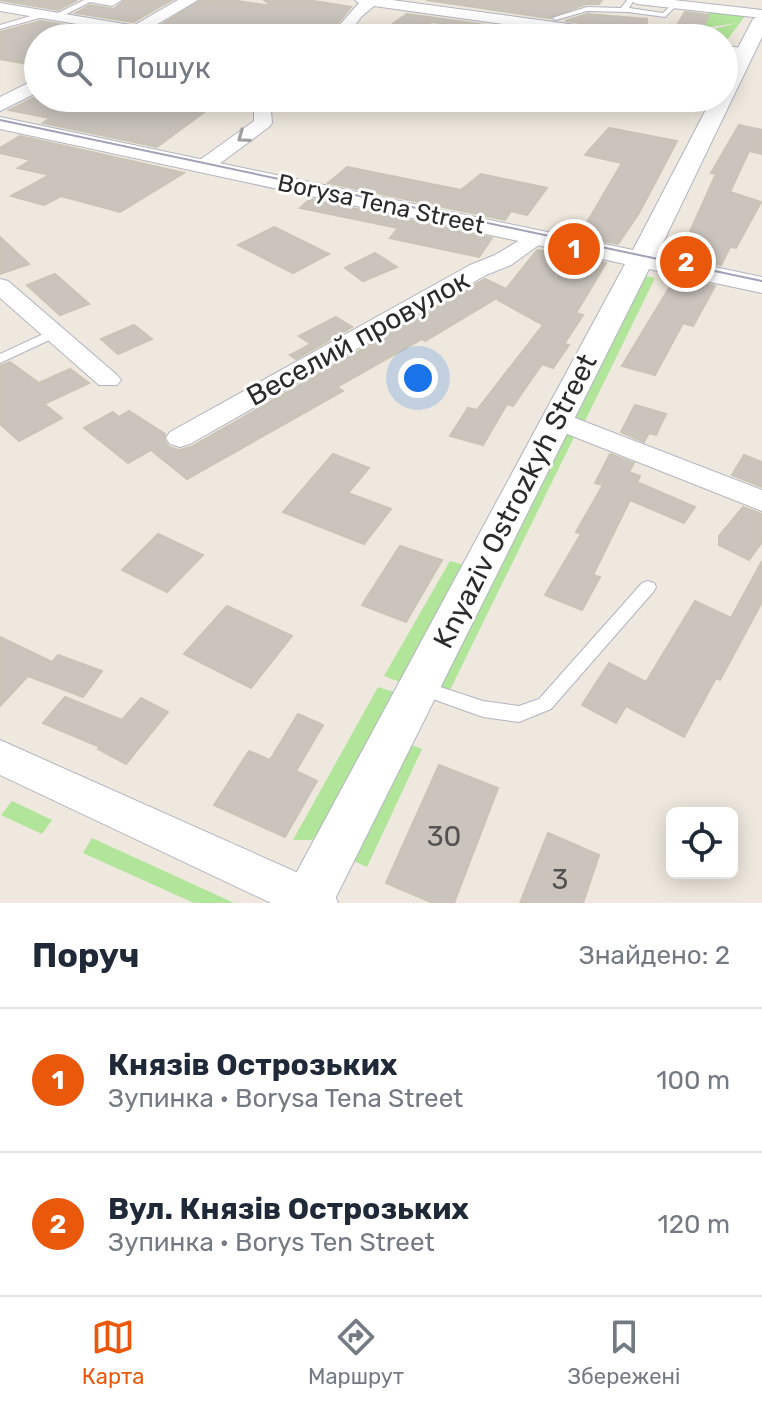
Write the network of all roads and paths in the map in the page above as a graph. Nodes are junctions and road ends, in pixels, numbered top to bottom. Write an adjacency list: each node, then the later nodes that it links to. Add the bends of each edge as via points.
1 (119, 0): 8 (lane, via 89,0)
2 (190, 0): 11 (street)
3 (631, 0): 6 (lane, via 623,8)
4 (366, 1): 12 (street); 13 (street)
5 (675, 2): 6 (street); 9 (street)
6 (632, 5): 14 (lane, via 587,9)
7 (0, 7): 8 (street)
8 (50, 15): 10 (street); 15 (lane)
9 (762, 17): 16 (street, Knyaziv Ostrozkyh Street)
10 (87, 24)
11 (146, 24)
12 (349, 24)
13 (526, 24)
14 (561, 24)
15 (0, 27)
16 (743, 53)
17 (24, 92): 18 (street)
18 (0, 105)
19 (263, 112): 23 (street, one-way to 23, via 263,123)
20 (715, 112): 25 (street, Knyaziv Ostrozkyh Street)
21 (0, 114): 23 (street)
22 (0, 123): 23 (street, Borysa Tena Street)
23 (209, 162): 24 (street, Borysa Tena Street); 25 (street)
24 (535, 237): 25 (street, Borysa Tena Street); 33 (street, Веселий провулок, via 503,260)
25 (643, 255): 26 (street); 27 (street, Borysa Tena Street); 32 (street, Knyaziv Ostrozkyh Street)
26 (762, 274)
27 (762, 285)
28 (0, 286): 29 (street)
29 (54, 333): 30 (lane); 31 (street)
30 (0, 359)
31 (108, 380)
32 (557, 420): 34 (street); 36 (street, Knyaziv Ostrozkyh Street)
33 (180, 438)
34 (762, 501)
35 (648, 587): 36 (lane, via 545,704 519,714 483,709)
36 (419, 687): 38 (street, Knyaziv Ostrozkyh Street)
37 (0, 757): 38 (street)
38 (310, 902)

